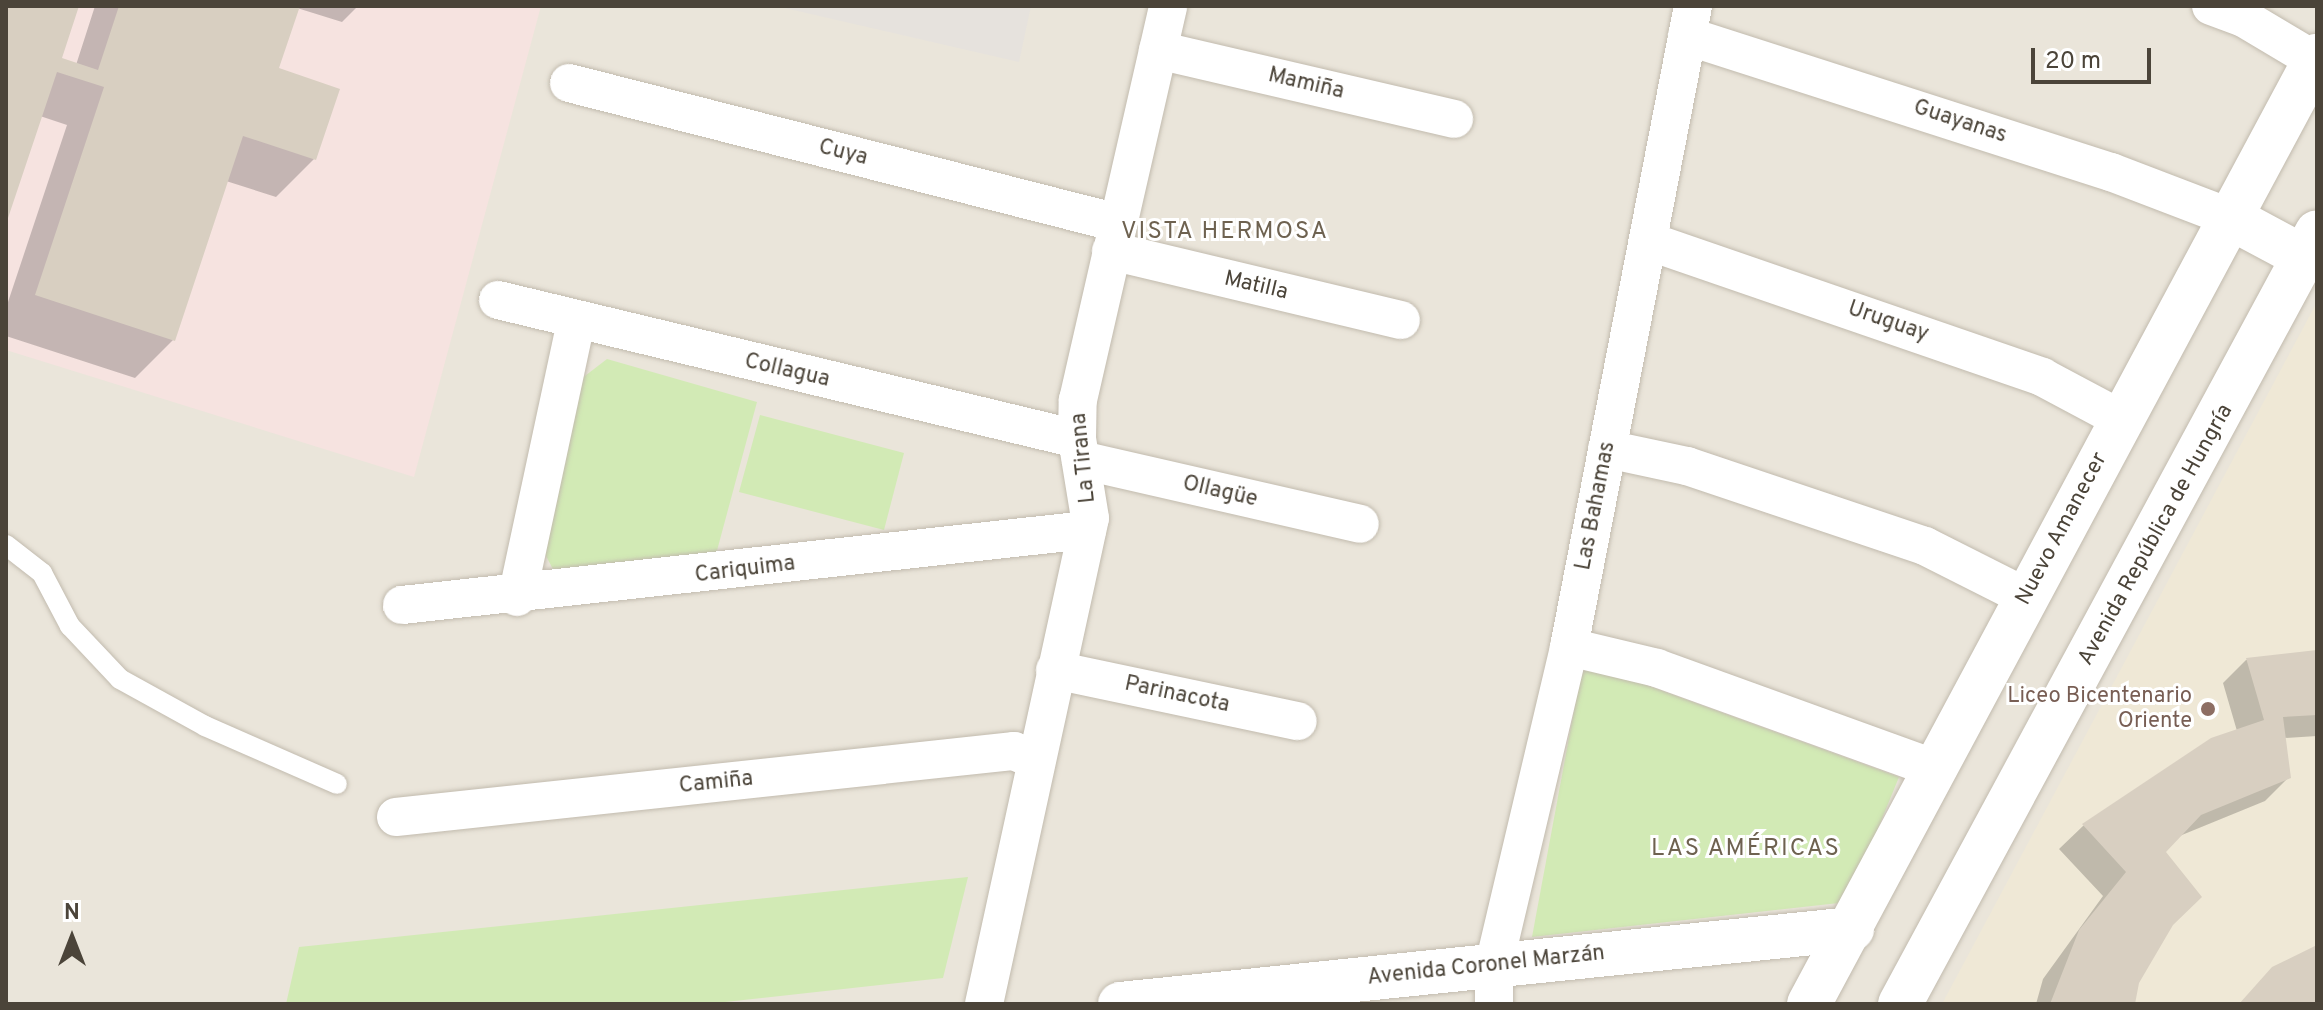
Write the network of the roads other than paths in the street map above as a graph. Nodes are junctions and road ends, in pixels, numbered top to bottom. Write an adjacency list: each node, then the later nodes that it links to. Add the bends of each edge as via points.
1 (1168, 6): 4 (street, La Tirana)
2 (2211, 6): 5 (street)
3 (1690, 21): 8 (street, Guayanas); 10 (street, Las Bahamas)
4 (1158, 50): 7 (street, Mamiña); 9 (street, La Tirana)
5 (2316, 58): 8 (street, Nuevo Amanecer)
6 (569, 83): 9 (street, Cuya)
7 (1454, 119)
8 (2229, 217): 11 (street); 15 (street, Nuevo Amanecer)
9 (1114, 237): 13 (street, Matilla); 17 (street, La Tirana, via 1078,400)
10 (1648, 241): 15 (street, Uruguay, via 2042,377); 16 (street, Las Bahamas)
11 (2311, 245): 36 (street, Avenida República de Hungría)
12 (498, 300): 14 (street, Collagua)
13 (1401, 320)
14 (576, 321): 17 (street, Collagua); 21 (street)
15 (2121, 419): 22 (street, Nuevo Amanecer)
16 (1607, 449): 22 (street, via 1687,466 1925,546); 24 (street, Las Bahamas)
17 (1079, 450): 18 (street, Ollagüe); 19 (street, La Tirana, via 1089,500)
18 (1360, 524)
19 (1087, 530): 21 (street, Cariquima); 25 (street, La Tirana)
20 (6, 545): 29 (lane, via 42,573 70,626 120,679 205,726)
21 (517, 597): 23 (street, Cariquima)
22 (2026, 597): 28 (street, Nuevo Amanecer)
23 (402, 605)
24 (1569, 647): 28 (street, via 1657,668); 32 (street, Las Bahamas)
25 (1055, 670): 26 (street, Parinacota); 27 (street, La Tirana)
26 (1298, 721)
27 (1034, 760): 30 (street, Camiña, via 1014,751); 33 (street, La Tirana)
28 (1934, 768): 31 (street, Nuevo Amanecer)
29 (337, 784)
30 (396, 817)
31 (1852, 929): 32 (street, Avenida Coronel Marzán); 35 (street, Nuevo Amanecer)
32 (1494, 984): 34 (street, Avenida Coronel Marzán)
33 (984, 1004)
34 (1120, 1004)
35 (1809, 1004)
36 (1900, 1004)

